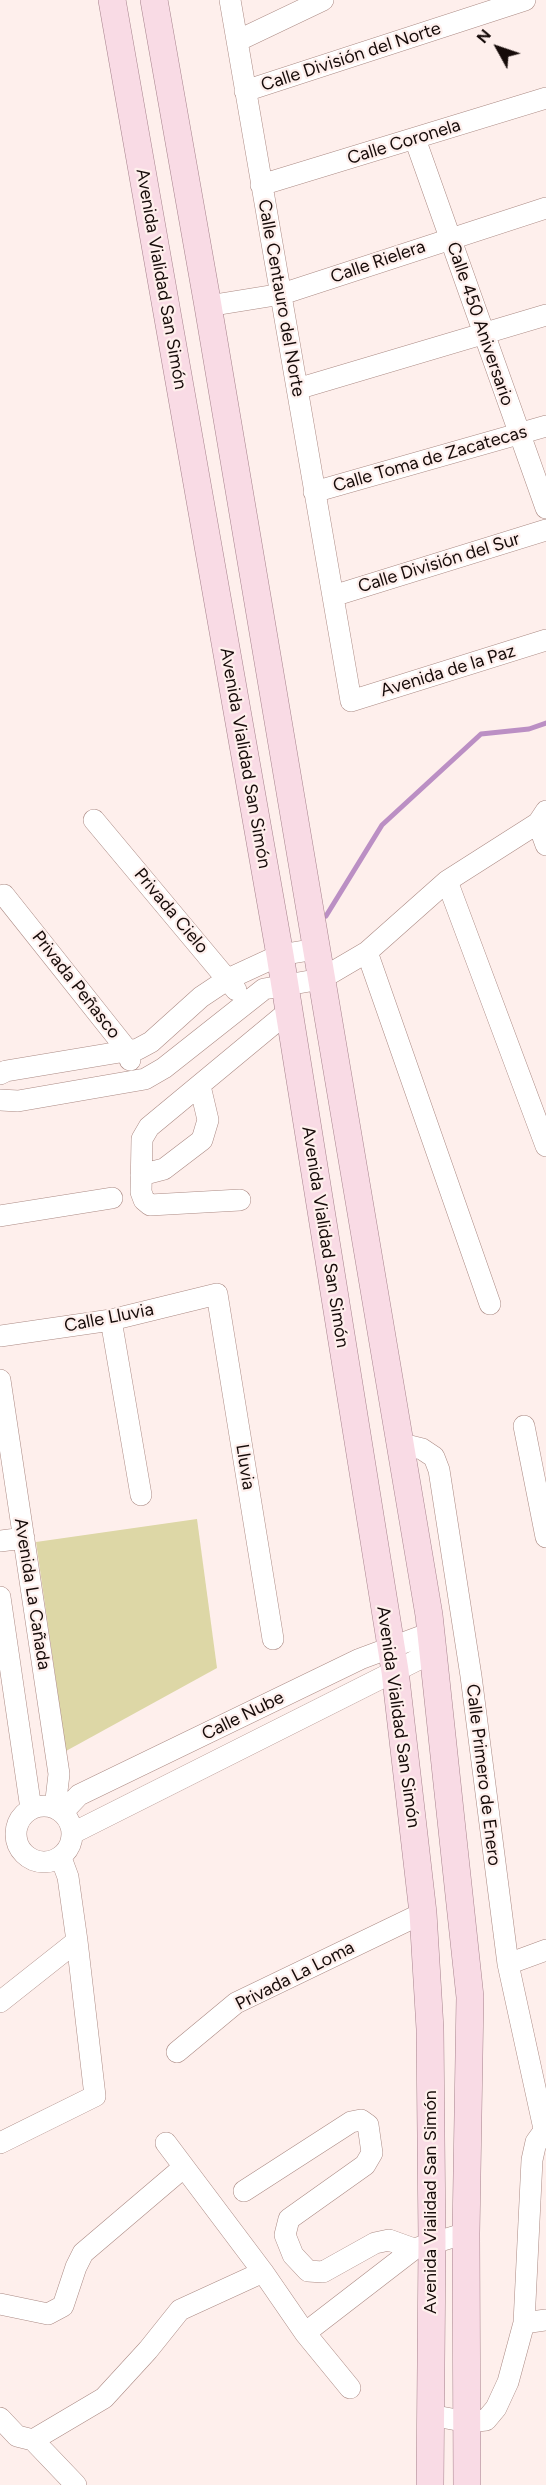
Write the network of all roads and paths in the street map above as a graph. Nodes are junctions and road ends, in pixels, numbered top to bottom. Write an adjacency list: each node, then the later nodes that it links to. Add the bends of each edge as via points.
1 (112, 0): 33 (main road, Avenida Vialidad San Simón)
2 (154, 0): 14 (main road, Avenida Vialidad San Simón)
3 (230, 0): 6 (street, Calle Centauro del Norte)
4 (323, 0): 6 (street)
5 (525, 0): 7 (street, Calle División del Norte)
6 (237, 41): 7 (street, Calle Centauro del Norte)
7 (245, 91): 10 (street, Calle Centauro del Norte)
8 (546, 98): 9 (street, Calle Coronela)
9 (415, 139): 10 (street, Calle Coronela); 12 (street, Calle 450 Aniversario)
10 (261, 185): 13 (street, Calle Centauro del Norte)
11 (546, 208): 12 (street, Calle Rielera)
12 (449, 238): 13 (street, Calle Rielera); 16 (street, Calle 450 Aniversario)
13 (282, 294): 14 (street, Calle Rielera); 17 (street, Calle Centauro del Norte)
14 (208, 306): 31 (main road, Avenida Vialidad San Simón)
15 (546, 315): 16 (street)
16 (484, 334): 17 (street); 19 (street, Calle 450 Aniversario)
17 (297, 389): 20 (street, Calle Centauro del Norte)
18 (546, 426): 19 (street, Calle Toma de Zacatecas)
19 (519, 435): 20 (street, Calle Toma de Zacatecas); 21 (street, Calle 450 Aniversario)
20 (314, 492): 23 (street, Calle Centauro del Norte)
21 (546, 508)
22 (546, 530): 23 (street, Calle División del Sur)
23 (333, 596): 25 (street, Calle Centauro del Norte)
24 (546, 640): 25 (street, Avenida de la Paz)
25 (351, 701)
26 (542, 817): 28 (street); 29 (street)
27 (94, 820): 34 (street, Privada Cielo)
28 (546, 845)
29 (447, 881): 32 (street); 44 (street)
30 (4, 895): 39 (street, Privada Peñasco)
31 (316, 949): 33 (street); 35 (main road, Avenida Vialidad San Simón)
32 (367, 952): 35 (street); 50 (street)
33 (280, 955): 34 (street); 36 (main road, Avenida Vialidad San Simón)
34 (228, 979): 37 (street, Privada Cielo); 39 (street, via 201,997 152,1042)
35 (321, 979): 36 (street); 56 (main road, Avenida Vialidad San Simón)
36 (285, 985): 37 (street, via 264,989); 38 (main road, Avenida Vialidad San Simón)
37 (246, 1003): 41 (street, via 164,1068)
38 (289, 1011): 42 (street); 65 (main road, Avenida Vialidad San Simón)
39 (128, 1051): 40 (street); 41 (street, Privada Peñasco)
40 (0, 1074)
41 (134, 1080): 43 (street, via 18,1101)
42 (200, 1086): 45 (street, via 149,1127 142,1139); 45 (street, via 208,1120 202,1140 164,1169)
43 (0, 1100)
44 (546, 1146)
45 (141, 1175): 47 (street, via 141,1192 150,1205)
46 (112, 1198): 48 (street)
47 (240, 1200)
48 (0, 1216)
49 (217, 1294): 51 (street, Calle Lluvia); 64 (street, Lluvia)
50 (490, 1304)
51 (111, 1320): 52 (street, Calle Lluvia); 57 (street)
52 (0, 1336)
53 (0, 1380): 54 (street, Avenida La Cañada)
54 (2, 1412): 59 (street, Avenida La Cañada)
55 (524, 1426): 58 (street)
56 (398, 1443): 62 (street, Calle Primero de Enero, via 422,1449 434,1457 439,1470); 63 (main road, Avenida Vialidad San Simón)
57 (141, 1494)
58 (546, 1537)
59 (24, 1538): 60 (street); 66 (street, Avenida La Cañada)
60 (0, 1541)
61 (0, 1597): 67 (street, Avenida La Cañada)
62 (459, 1611): 63 (street, Calle Nube); 76 (street, Calle Primero de Enero)
63 (431, 1633): 65 (street, Calle Nube); 84 (main road, Avenida Vialidad San Simón, via 470,1997)
64 (273, 1639)
65 (392, 1659): 69 (street, Calle Nube, via 79,1795); 70 (street, Calle Nube); 73 (main road, Avenida Vialidad San Simón)
66 (44, 1671): 67 (street); 69 (street, Avenida La Cañada, via 59,1774)
67 (6, 1685): 68 (street, Avenida La Cañada)
68 (31, 1809): 69 (street, via 45,1806); 71 (street, via 21,1818)
69 (59, 1810): 70 (street, via 69,1820)
70 (73, 1833): 72 (street, via 71,1845)
71 (8, 1847): 72 (street, via 20,1849 39,1863)
72 (61, 1858): 74 (street, via 68,1877)
73 (423, 1913): 78 (street, Privada La Loma, via 236,2003); 85 (main road, Avenida Vialidad San Simón, via 430,2029)
74 (77, 1941): 77 (street); 80 (street, via 95,2096)
75 (546, 1950): 76 (street)
76 (508, 1964): 79 (street, Calle Primero de Enero)
77 (0, 2002)
78 (177, 2052)
79 (545, 2133): 89 (street, Calle Primero de Enero, via 536,2142 532,2160)
80 (0, 2143)
81 (166, 2143): 82 (street)
82 (184, 2167): 86 (street); 87 (street, via 83,2253 63,2306 48,2314)
83 (244, 2191): 85 (street, via 351,2122 361,2120 368,2125 372,2153 365,2165 289,2218 285,2235 293,2255 308,2271 323,2272 375,2243 389,2240)
84 (466, 2233): 85 (street); 94 (main road, Avenida Vialidad San Simón)
85 (423, 2246): 90 (street); 92 (main road, Avenida Vialidad San Simón)
86 (263, 2272): 90 (street); 95 (street, via 180,2310 104,2398)
87 (0, 2304)
88 (546, 2320): 89 (street)
89 (524, 2323): 94 (street, Calle Primero de Enero, via 508,2382 496,2408 486,2420)
90 (305, 2333): 91 (street)
91 (350, 2388)
92 (430, 2415): 94 (street); 97 (main road, Avenida Vialidad San Simón)
93 (0, 2418): 95 (street, via 17,2436)
94 (468, 2422): 98 (main road, Avenida Vialidad San Simón)
95 (33, 2440): 96 (street)
96 (76, 2485)
97 (430, 2485)
98 (467, 2485)

